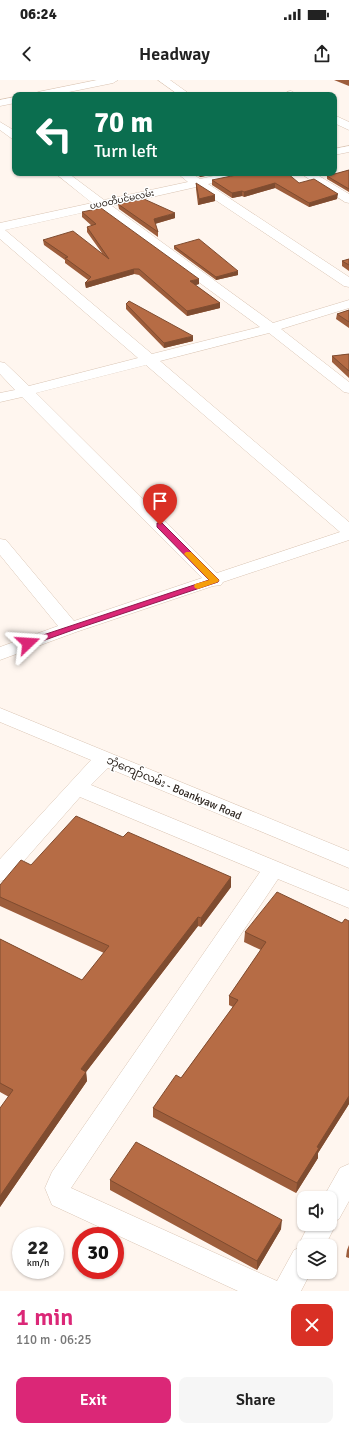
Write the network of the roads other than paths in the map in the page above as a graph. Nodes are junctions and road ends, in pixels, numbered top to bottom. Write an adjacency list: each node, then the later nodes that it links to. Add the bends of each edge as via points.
1 (49, 80): 4 (street)
2 (113, 80): 4 (street)
3 (163, 80): 5 (street)
4 (67, 92)
5 (181, 92)
6 (12, 100): 7 (street)
7 (0, 102)
8 (337, 120): 10 (street)
9 (0, 125): 11 (street)
10 (349, 127)
11 (12, 134)
12 (349, 149): 13 (street)
13 (337, 151)
14 (66, 176): 20 (street)
15 (187, 176): 18 (street)
16 (231, 176): 18 (street, ပပဝတီပင်မလမ်း)
17 (311, 176): 19 (street)
18 (198, 184): 20 (street, ပပဝတီပင်မလမ်း); 23 (street)
19 (349, 199)
20 (101, 204): 21 (street, ပပဝတီပင်မလမ်း); 25 (street)
21 (0, 227)
22 (0, 232): 26 (street)
23 (349, 283)
24 (349, 304): 25 (street)
25 (271, 328): 26 (street); 28 (street)
26 (148, 360): 29 (street); 31 (street)
27 (0, 366): 29 (street)
28 (349, 388)
29 (26, 392): 30 (street); 33 (street)
30 (0, 398)
31 (349, 533): 33 (street)
32 (0, 544): 34 (street)
33 (215, 580): 34 (street)
34 (70, 628): 35 (street)
35 (0, 654)
36 (0, 715): 37 (street, ဘုံကျော်လမ်း - Boankyaw Road)
37 (104, 758): 38 (street); 39 (street, ဘုံကျော်လမ်း - Boankyaw Road)
38 (77, 787): 40 (street); 41 (street)
39 (349, 860)
40 (273, 869): 42 (street); 46 (street, via 58,1188 61,1197)
41 (0, 872)
42 (349, 900)
43 (349, 1176): 44 (street)
44 (337, 1198)
45 (297, 1271): 47 (street)
46 (268, 1291)
47 (286, 1291)

